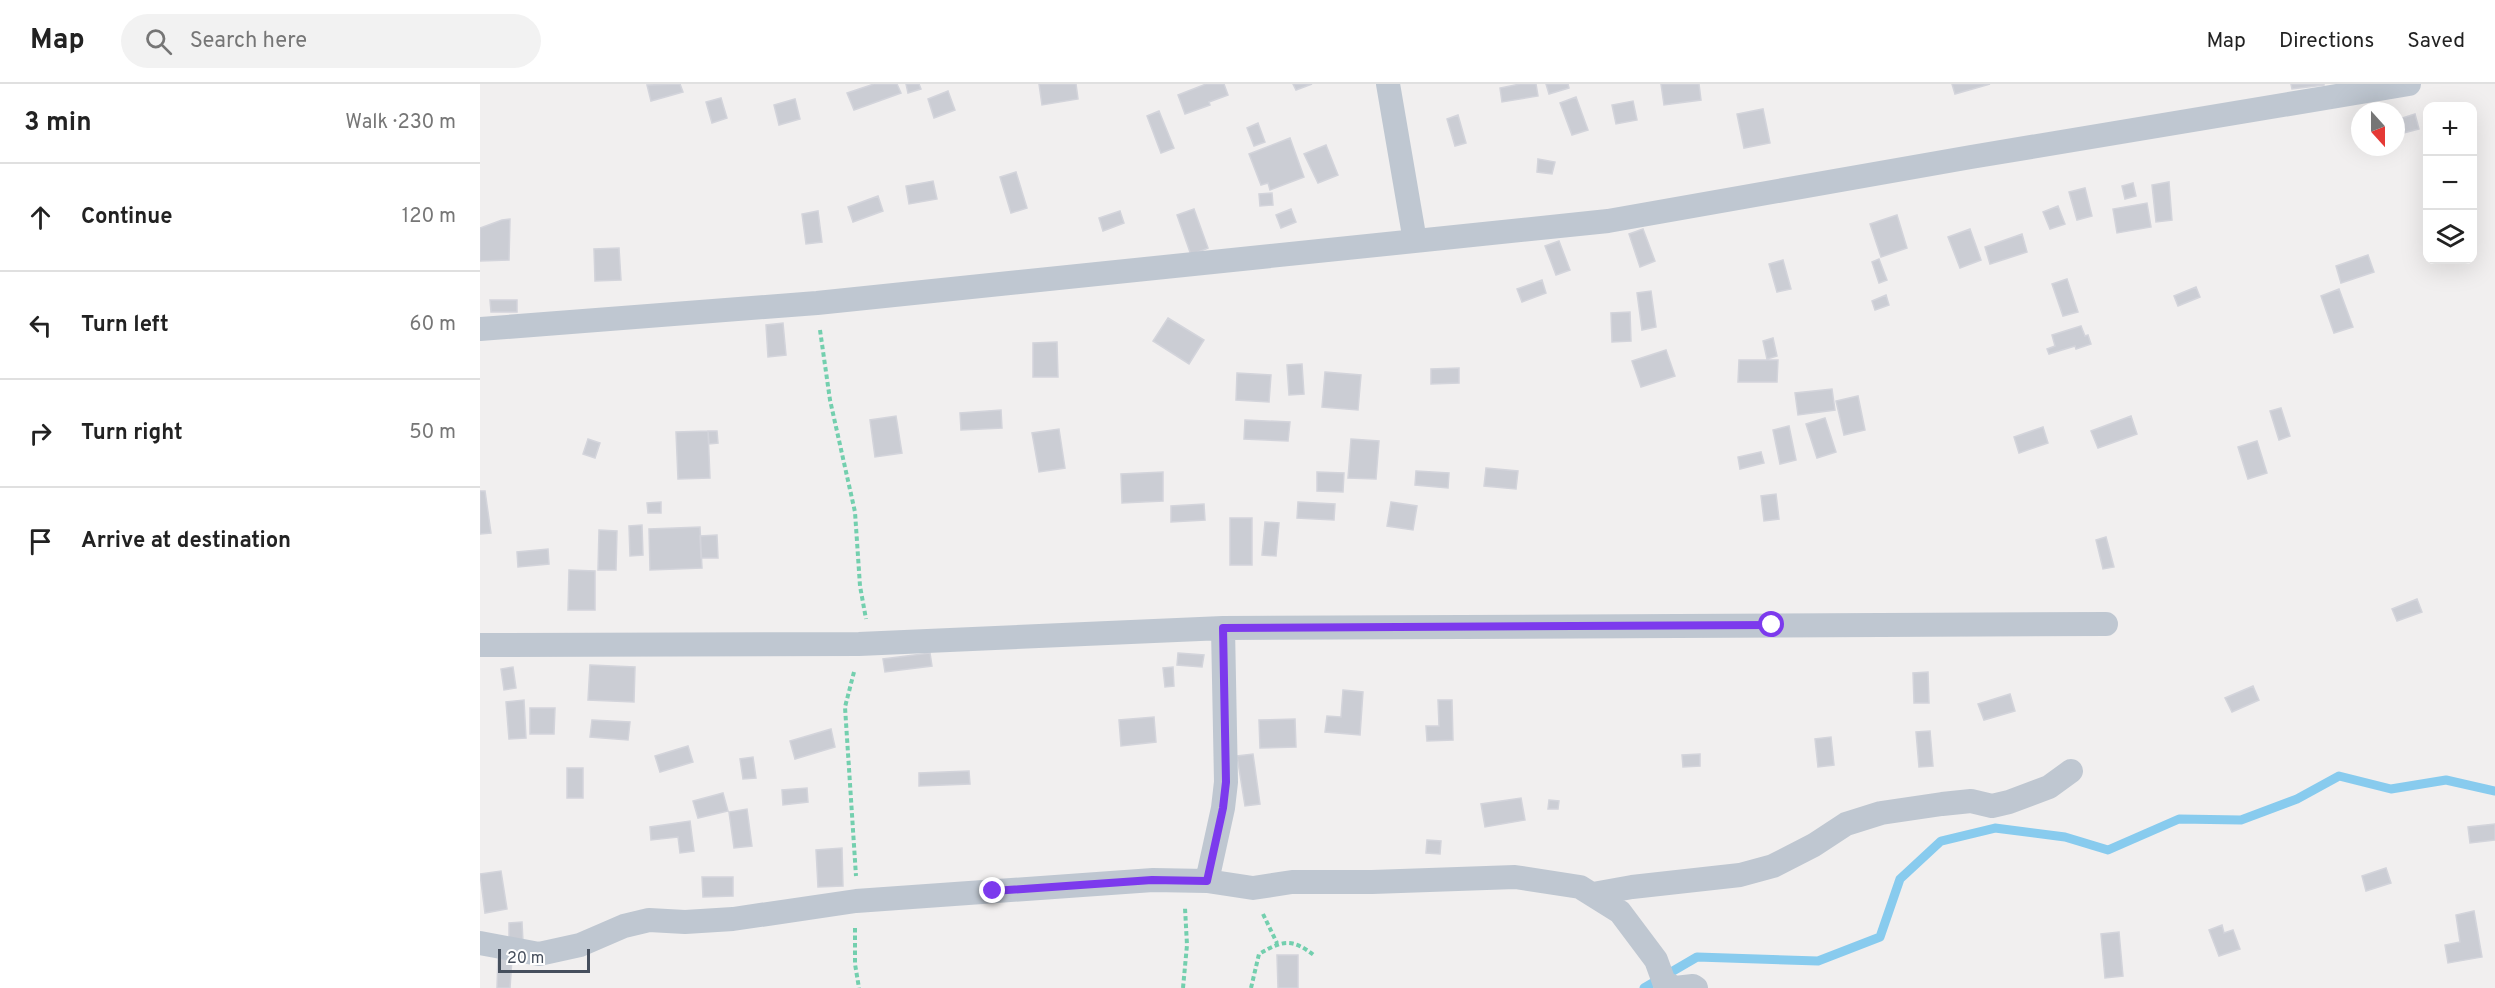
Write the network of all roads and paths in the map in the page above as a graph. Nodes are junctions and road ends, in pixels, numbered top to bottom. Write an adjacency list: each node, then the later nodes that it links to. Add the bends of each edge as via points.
1 (1388, 84): 3 (street)
2 (2409, 84): 3 (street, via 1608,221)
3 (1415, 241): 4 (street, via 817,303)
4 (480, 329)
5 (2106, 624): 6 (street)
6 (1223, 628): 7 (street, via 860,644); 9 (street, via 1226,782 1223,808)
7 (480, 645)
8 (2071, 771): 10 (street, via 2049,787 1992,806 1971,801 1881,813 1846,824 1773,866 1740,875)
9 (1195, 881): 10 (street, via 1253,888 1292,882 1515,877 1580,887); 11 (street, via 1152,880 856,901 685,922 649,920 580,945 539,954); 13 (path)
10 (1593, 894): 15 (street, via 1620,912 1656,960 1664,982 1675,988)
11 (480, 943)
12 (1315, 956): 14 (path, via 1300,944 1277,943 1259,954)
13 (1183, 988)
14 (1251, 988)
15 (1696, 988)

